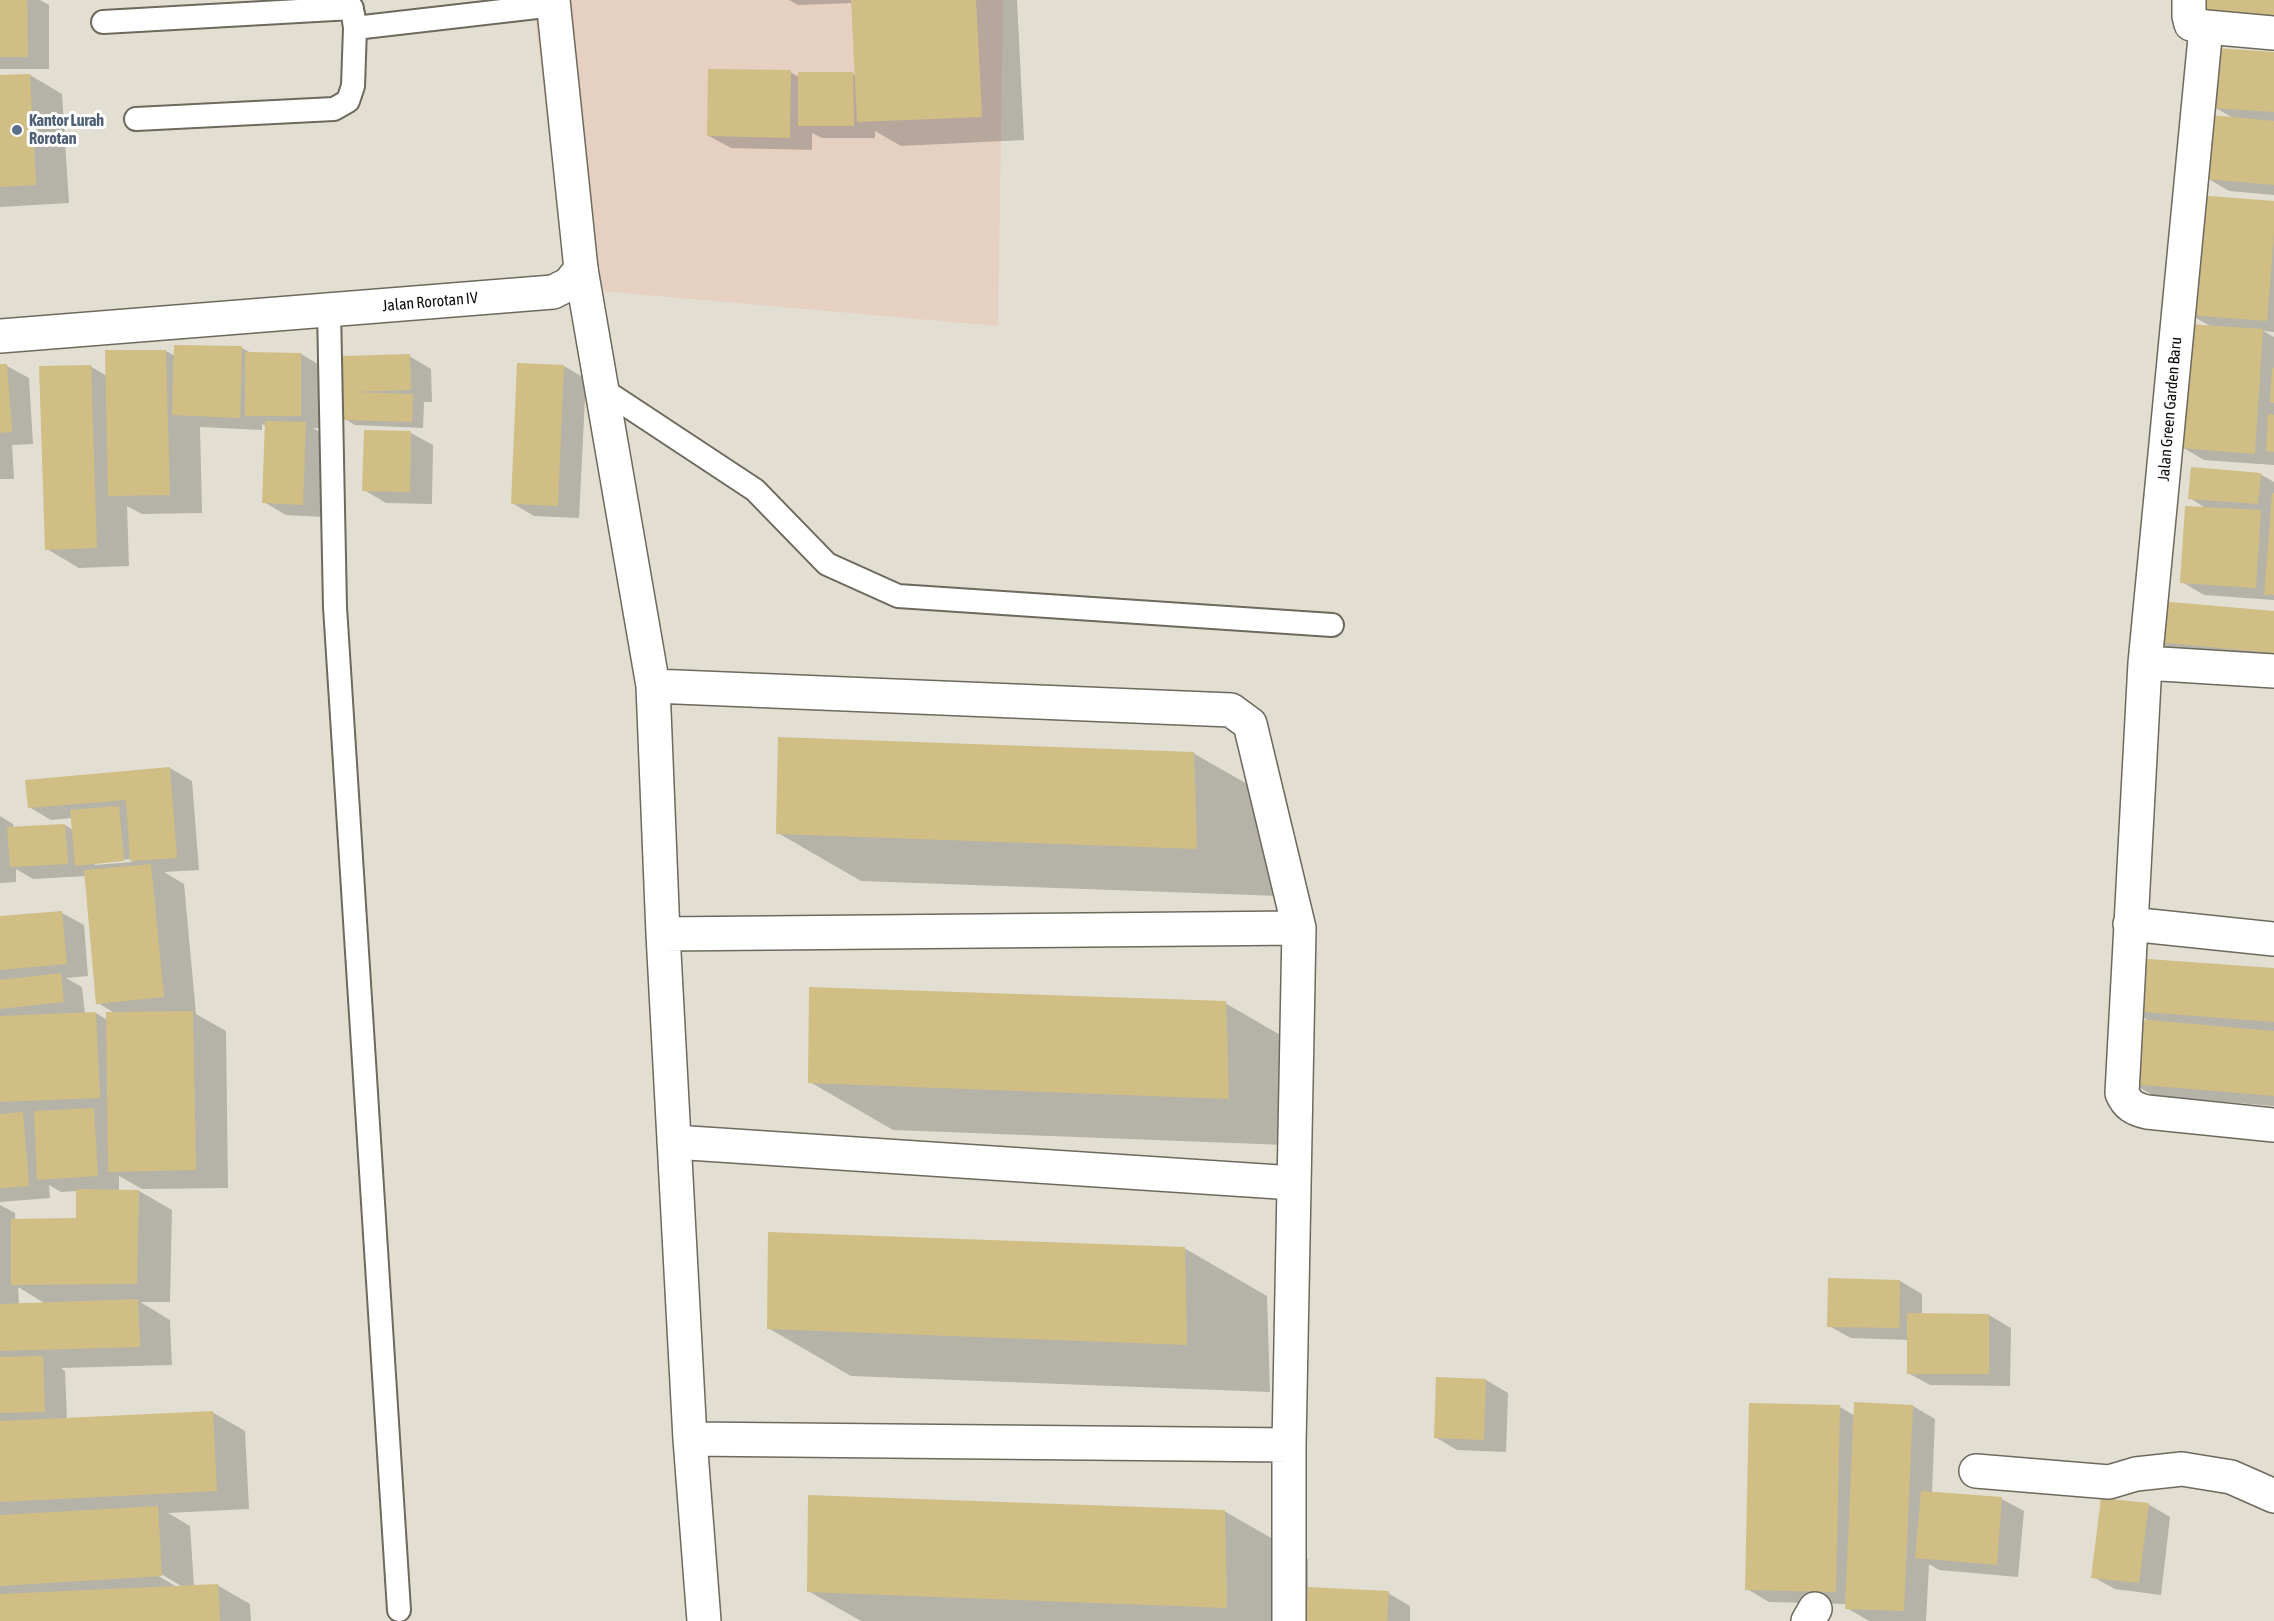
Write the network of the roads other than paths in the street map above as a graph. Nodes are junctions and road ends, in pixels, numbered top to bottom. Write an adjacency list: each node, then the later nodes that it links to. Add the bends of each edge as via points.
1 (2189, 0): 5 (street, via 2191,24)
2 (554, 2): 3 (lane); 8 (street)
3 (353, 12): 4 (lane); 7 (lane, via 353,86 348,101 334,109)
4 (103, 22)
5 (2206, 27): 6 (street); 13 (street, Jalan Green Garden Baru)
6 (2274, 33)
7 (136, 119)
8 (581, 269): 9 (street, Jalan Rorotan IV, via 569,284 554,292); 11 (street)
9 (328, 310): 10 (street, Jalan Rorotan IV); 27 (lane, via 335,607)
10 (0, 336)
11 (602, 389): 12 (lane, via 754,490 827,564 898,596); 15 (street)
12 (1332, 625)
13 (2145, 663): 14 (street); 16 (street, Jalan Green Garden Baru)
14 (2274, 672)
15 (652, 686): 17 (street, via 1231,710 1250,724); 18 (street)
16 (2130, 924): 19 (street); 20 (street, Jalan Green Garden Baru, via 2122,1093 2126,1101 2136,1110 2147,1112)
17 (1299, 928): 18 (street); 22 (street)
18 (663, 934): 21 (street)
19 (2274, 939)
20 (2274, 1125)
21 (674, 1142): 22 (street); 23 (street)
22 (1294, 1184): 24 (street)
23 (690, 1439): 24 (street); 28 (street)
24 (1289, 1445): 29 (street)
25 (1976, 1471): 26 (street, via 2109,1482 2136,1474 2182,1469 2231,1477)
26 (2274, 1496)
27 (399, 1610)
28 (704, 1621)
29 (1289, 1621)

